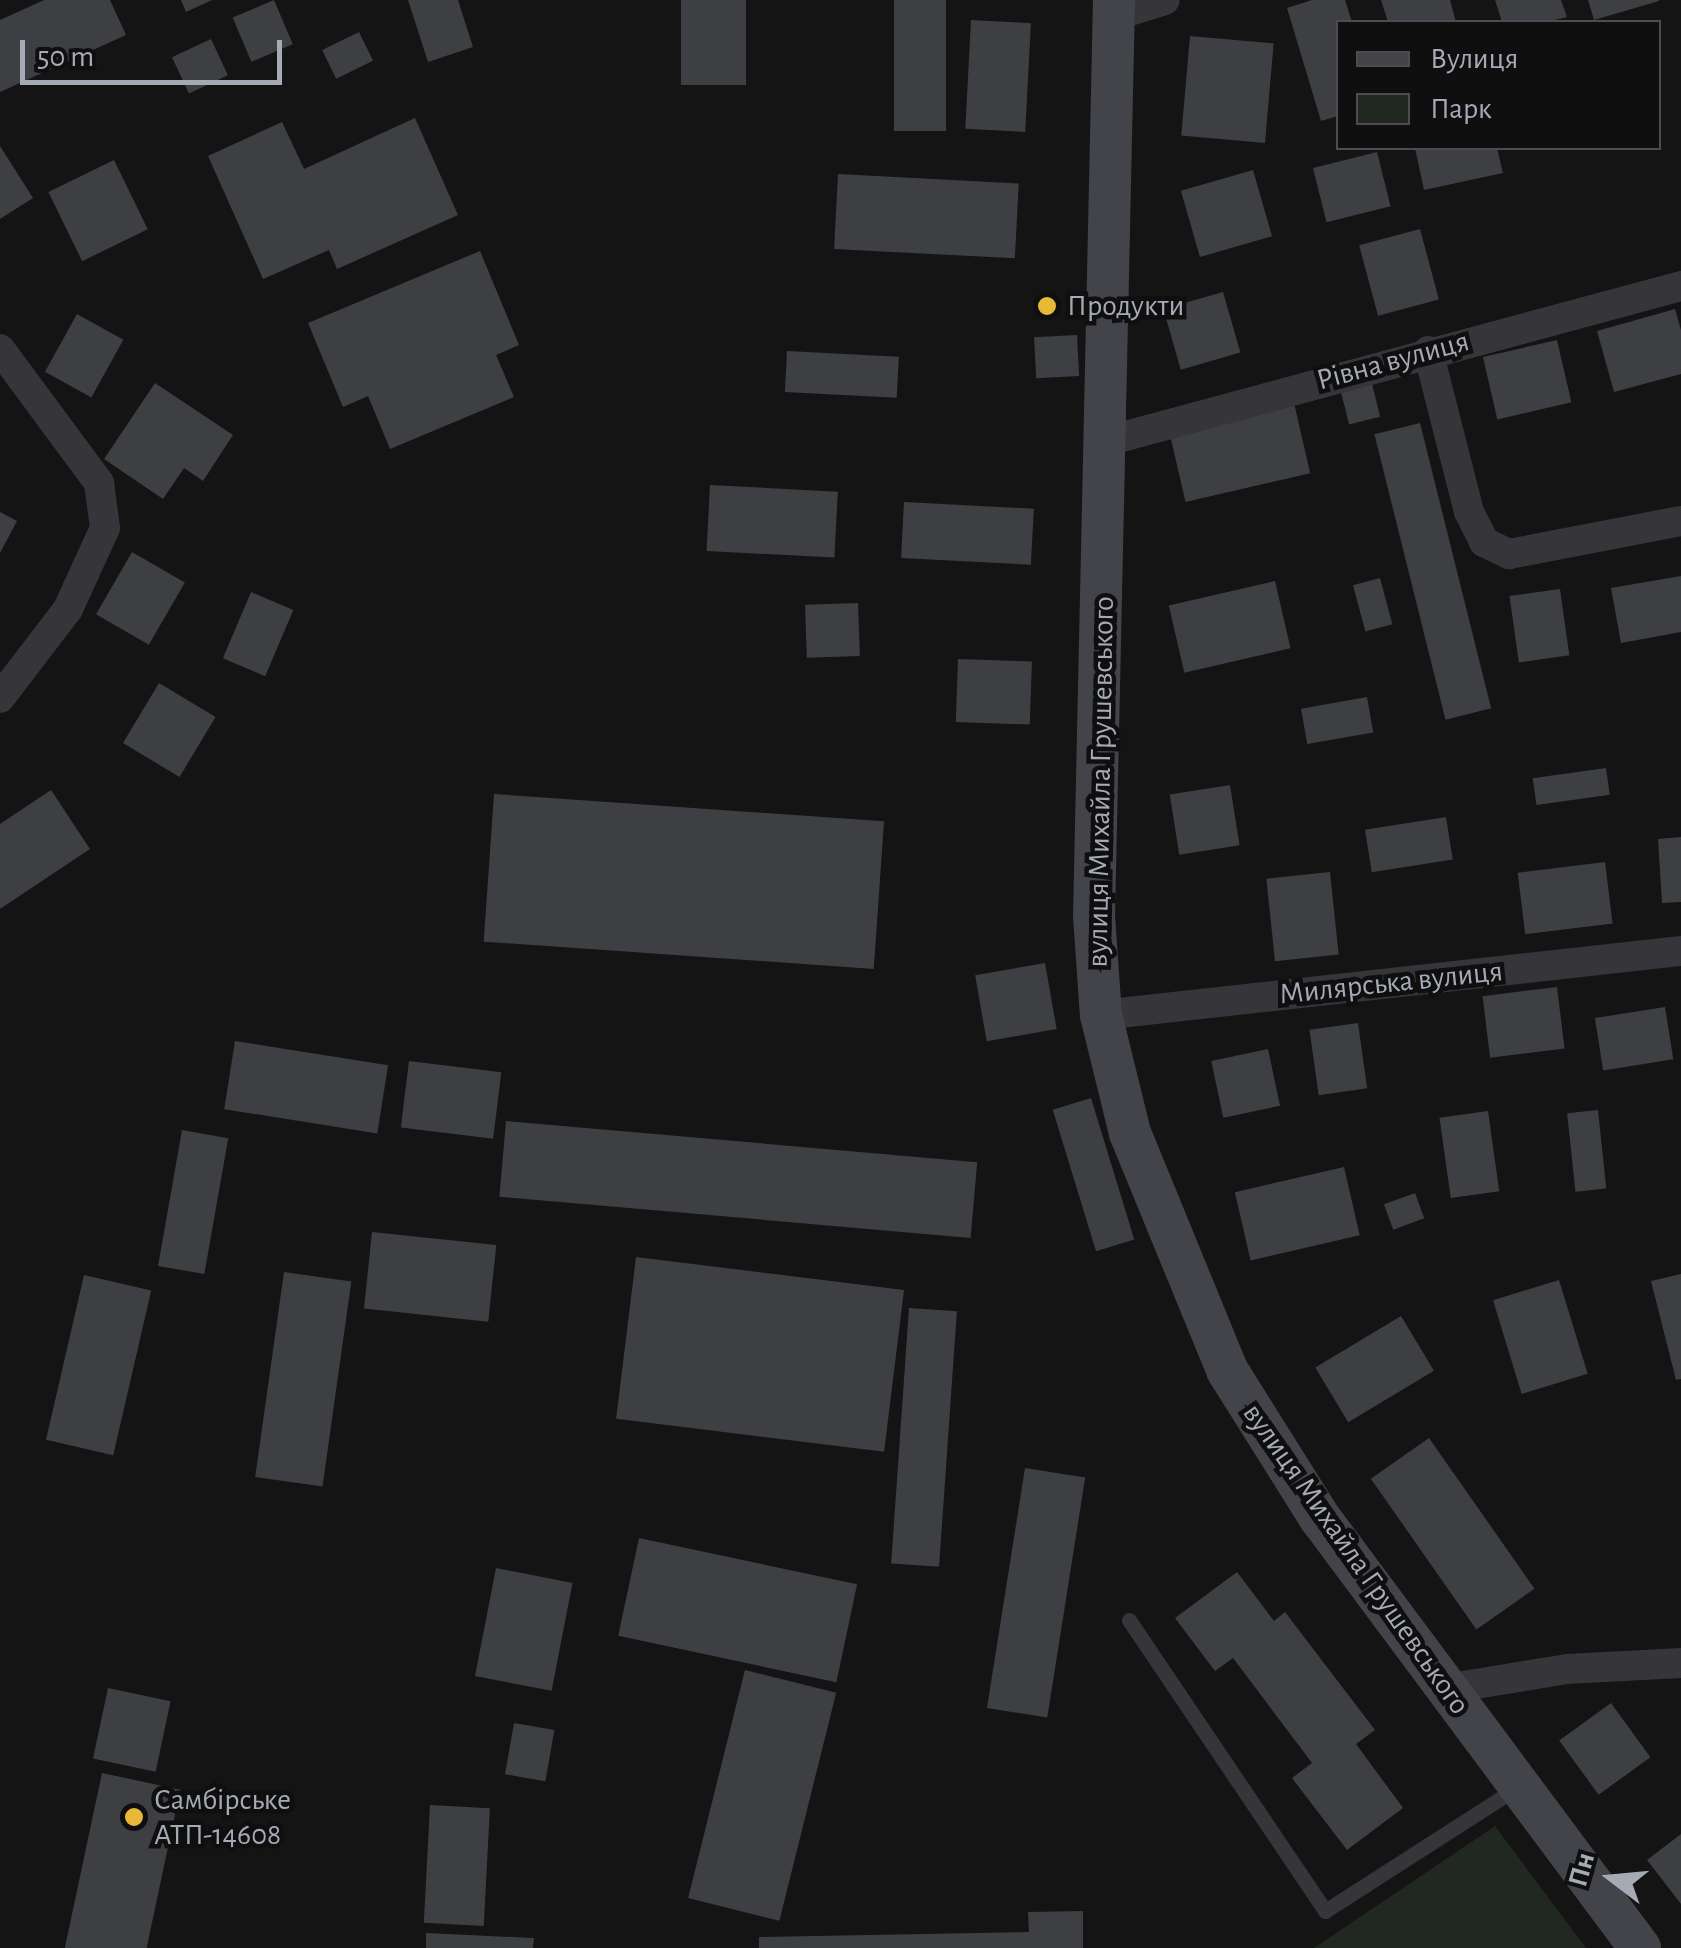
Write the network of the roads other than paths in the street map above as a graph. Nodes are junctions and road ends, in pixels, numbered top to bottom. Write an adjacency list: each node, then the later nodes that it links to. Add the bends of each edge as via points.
1 (1165, 0): 2 (street)
2 (1114, 8): 6 (street, вулиця Михайла Грушевського)
3 (1681, 286): 5 (street, Рівна вулиця)
4 (0, 349): 8 (street, via 99,483 105,528 68,609)
5 (1428, 351): 6 (street, Рівна вулиця); 7 (street, via 1469,512 1484,542 1509,554)
6 (1106, 440): 10 (street, вулиця Михайла Грушевського, via 1094,916)
7 (1681, 521)
8 (0, 698)
9 (1681, 951): 10 (street, Милярська вулиця)
10 (1101, 1015): 13 (street, вулиця Михайла Грушевського, via 1130,1133 1227,1370 1320,1518)
11 (1129, 1620): 14 (lane, via 1325,1911)
12 (1681, 1662): 13 (street, via 1566,1669)
13 (1445, 1690): 14 (street, вулиця Михайла Грушевського)
14 (1518, 1787): 15 (street, вулиця Михайла Грушевського)
15 (1640, 1948)

